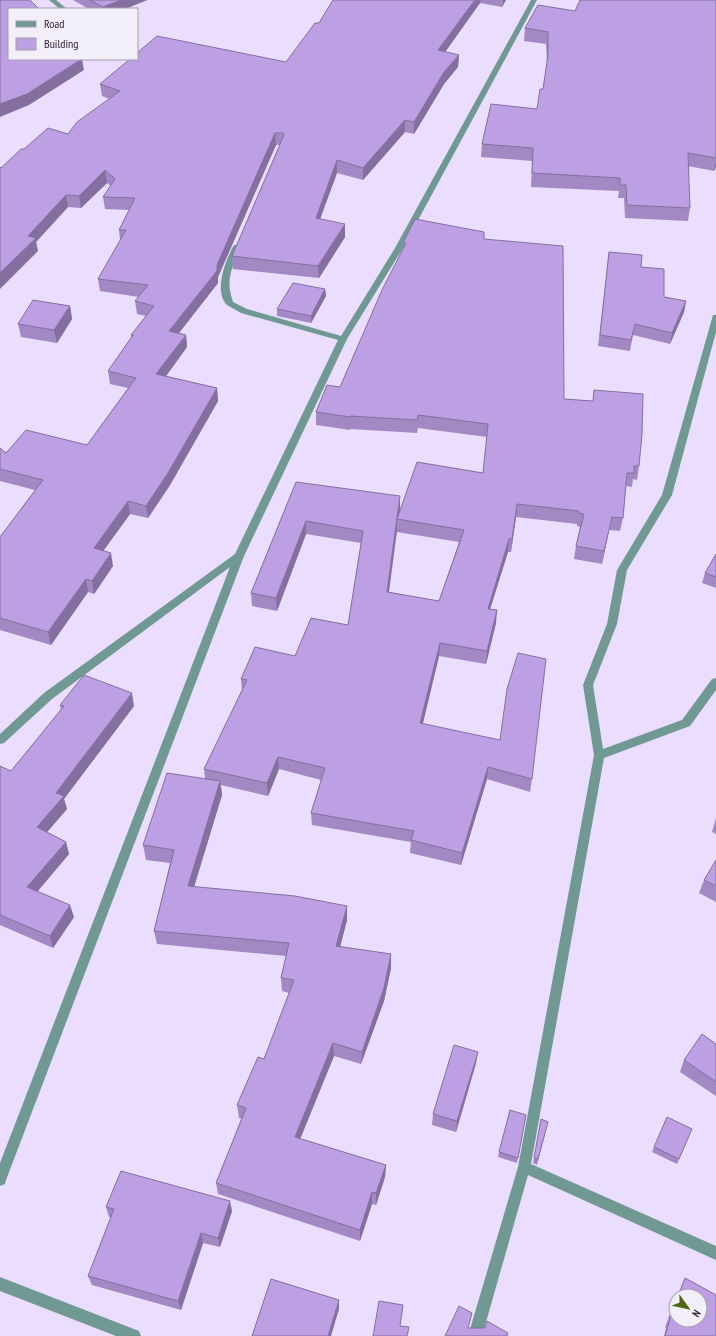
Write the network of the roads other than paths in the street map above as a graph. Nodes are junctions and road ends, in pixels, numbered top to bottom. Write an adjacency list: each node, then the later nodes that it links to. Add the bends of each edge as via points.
1 (52, 0): 3 (street)
2 (534, 0): 6 (street, via 399,248)
3 (63, 8)
4 (239, 242): 6 (street, via 224,278 224,287 230,303 244,310)
5 (716, 317): 10 (street, via 667,495 622,570 612,624 588,686)
6 (343, 339): 7 (street)
7 (239, 556): 9 (street, via 48,696); 12 (street)
8 (716, 682): 10 (street, via 686,723)
9 (0, 740)
10 (599, 755): 11 (street)
11 (524, 1167): 13 (street); 16 (street)
12 (0, 1180)
13 (716, 1253)
14 (0, 1284): 15 (street)
15 (134, 1336)
16 (475, 1336)

